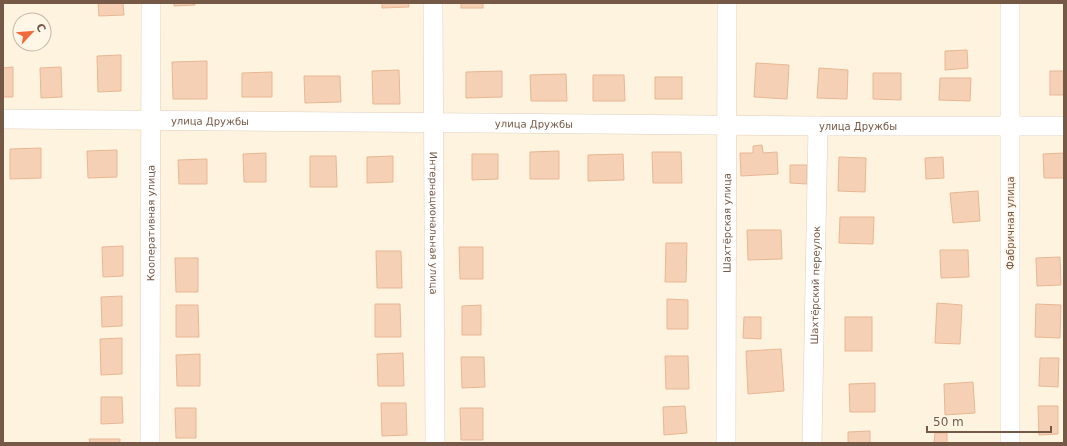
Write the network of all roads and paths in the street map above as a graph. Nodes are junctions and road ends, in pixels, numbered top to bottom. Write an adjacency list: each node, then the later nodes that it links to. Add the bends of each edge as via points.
1 (150, 3): 6 (street, Кооперативная улица)
2 (434, 3): 7 (street, Интернациональная улица)
3 (727, 3): 9 (street, Шахтёрская улица)
4 (1010, 3): 8 (street, Фабричная улица)
5 (3, 119): 6 (street, улица Дружбы)
6 (150, 120): 7 (street, улица Дружбы); 12 (street, Кооперативная улица)
7 (433, 123): 9 (street, улица Дружбы); 13 (street, Интернациональная улица)
8 (1010, 125): 10 (street, улица Дружбы); 11 (street, улица Дружбы); 16 (street, Фабричная улица)
9 (727, 126): 10 (street, улица Дружбы); 14 (street, Шахтёрская улица)
10 (818, 126): 15 (street, Шахтёрский переулок)
11 (1064, 126)
12 (150, 443)
13 (435, 443)
14 (726, 443)
15 (812, 443)
16 (1010, 443)

